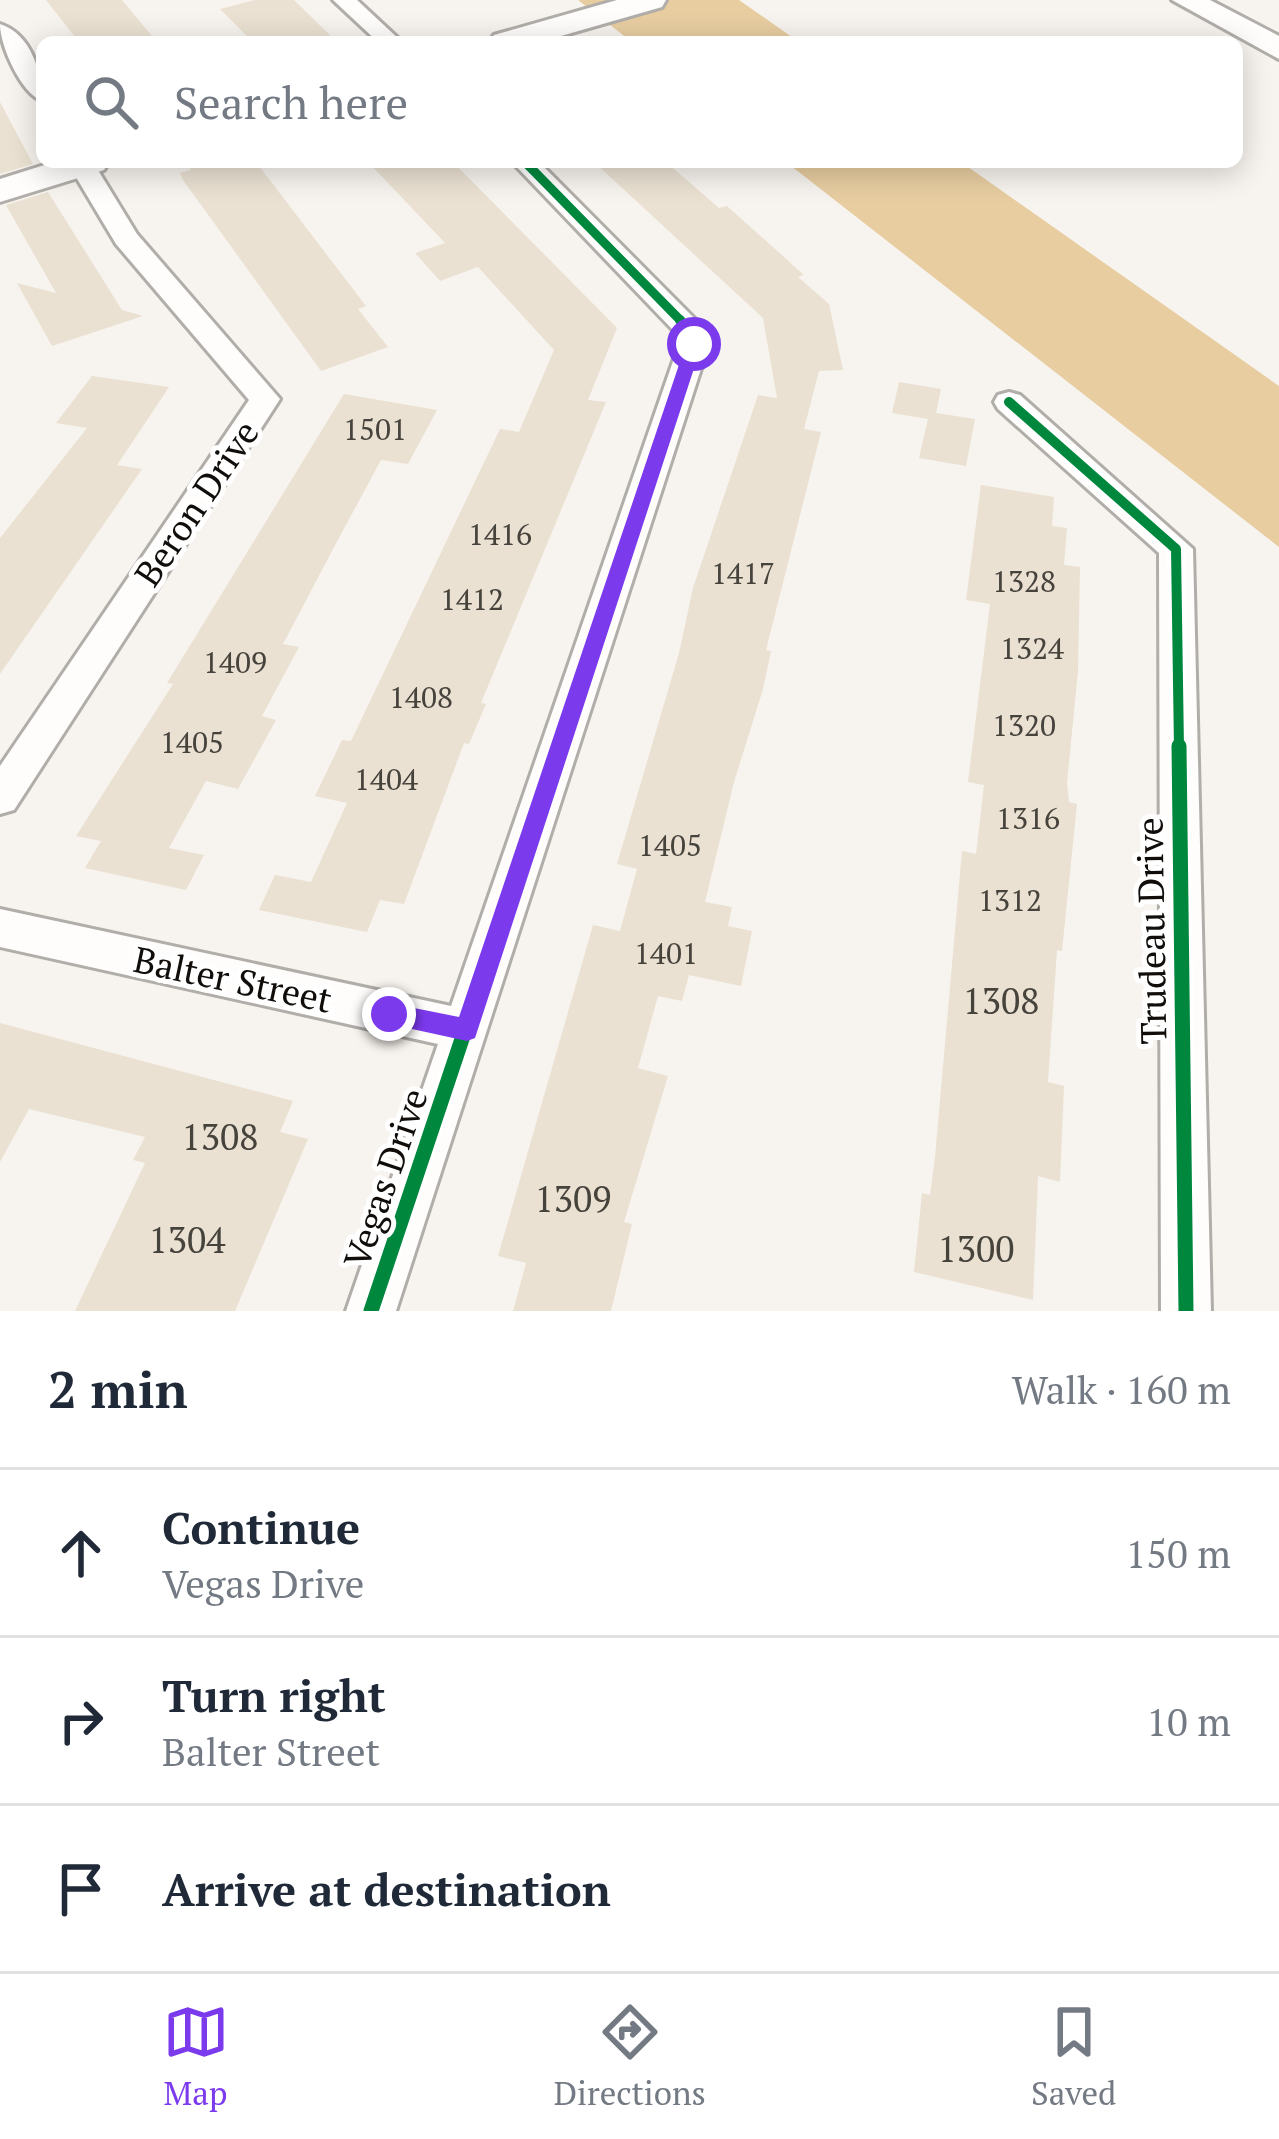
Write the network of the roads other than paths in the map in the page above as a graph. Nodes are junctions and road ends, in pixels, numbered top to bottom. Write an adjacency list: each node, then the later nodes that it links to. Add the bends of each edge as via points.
1 (344, 0): 7 (street)
2 (651, 0): 8 (street)
3 (1187, 0): 9 (street)
4 (1250, 0): 5 (street)
5 (1279, 15)
6 (0, 32): 10 (street)
7 (384, 36)
8 (526, 36)
9 (1279, 49)
10 (36, 83)
11 (69, 168): 14 (street)
12 (87, 168): 16 (street, Beron Drive, via 126,238 265,399)
13 (531, 168): 18 (street, Vegas Drive, via 685,325 694,344)
14 (0, 191)
15 (1009, 402): 20 (street, Trudeau Drive, via 1175,549)
16 (0, 798)
17 (0, 928): 18 (street, Balter Street)
18 (467, 1030): 19 (street, Vegas Drive)
19 (371, 1311)
20 (1186, 1311)

